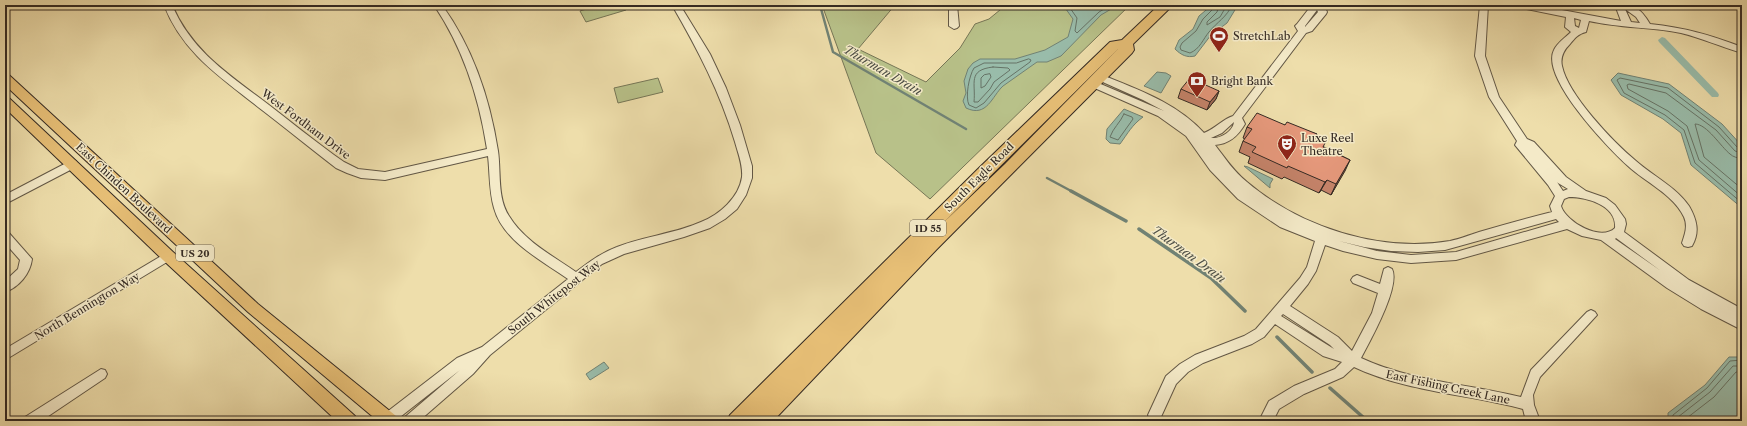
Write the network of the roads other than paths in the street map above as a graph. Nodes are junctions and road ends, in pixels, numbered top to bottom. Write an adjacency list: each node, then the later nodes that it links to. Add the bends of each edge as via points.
1 (168, 5): 26 (street, West Fordham Drive, via 171,16 185,37 213,68 351,172 385,176)
2 (438, 5): 26 (street, via 453,25 476,79)
3 (676, 5): 42 (street, South Whitepost Way, via 705,54 735,125 746,166 747,178 742,192 733,206 706,225 684,234 620,250 598,261)
4 (952, 5): 15 (street)
5 (1484, 5): 24 (street, via 1480,56 1494,97)
6 (1522, 5): 12 (street)
7 (1552, 5): 12 (street)
8 (1619, 5): 14 (street)
9 (1625, 5): 16 (street, via 1640,15)
10 (1162, 6): 20 (highway, South Eagle Road / ID 55, via 1126,43 1114,45)
11 (1321, 6): 23 (street, via 1322,12 1309,29 1303,31 1237,118 1240,124 1234,133 1215,142)
12 (1570, 14): 13 (street); 17 (street, via 1570,27)
13 (1586, 17): 14 (street); 17 (street, via 1583,30)
14 (1627, 24): 16 (street)
15 (954, 26)
16 (1646, 26): 18 (street, via 1701,35)
17 (1576, 32): 38 (street, via 1558,51 1557,66 1562,80 1572,98 1632,164 1657,181 1680,202 1692,229)
18 (1742, 50): 19 (street)
19 (1742, 60)
20 (1094, 76): 23 (street, via 1162,114); 25 (highway, South Eagle Road / ID 55); 39 (highway, South Eagle Road / ID 55, via 1027,150)
21 (5, 78): 37 (main road, East Chinden Boulevard / US 20)
22 (5, 101): 27 (main road, East Chinden Boulevard / US 20)
23 (1199, 140): 34 (street, via 1214,167 1242,196 1284,224)
24 (1523, 142): 28 (street, via 1530,145 1562,180); 29 (street, via 1520,145)
25 (1007, 150): 39 (highway, via 1007,162 938,230 925,245); 61 (highway, South Eagle Road / ID 55)
26 (493, 151): 42 (street, via 497,194 502,215 514,232)
27 (72, 164): 30 (street); 37 (main road, via 91,168 154,227); 40 (main road, East Chinden Boulevard / US 20)
28 (1582, 193): 29 (street); 33 (street, via 1597,198 1614,210 1622,223)
29 (1561, 196): 31 (street, via 1556,200)
30 (5, 200)
31 (1558, 214): 32 (street); 34 (street, via 1446,246 1415,248 1373,245)
32 (1568, 224): 34 (street, via 1456,256 1411,259 1343,247); 36 (street, via 1586,234)
33 (1617, 233): 36 (street); 48 (street, via 1685,283)
34 (1322, 235): 46 (street, via 1312,268)
35 (5, 236): 44 (street, via 26,259 24,271)
36 (1605, 237): 50 (street, via 1677,290)
37 (178, 238): 57 (main road, East Chinden Boulevard / US 20, via 253,308)
38 (1688, 243)
39 (925, 252): 62 (highway, South Eagle Road / ID 55)
40 (168, 256): 52 (street, North Bennington Way); 59 (main road, East Chinden Boulevard / US 20)
41 (1388, 272): 45 (street)
42 (575, 278): 51 (street, South Whitepost Way)
43 (1357, 280): 45 (street)
44 (5, 287)
45 (1386, 291): 53 (street, via 1378,314)
46 (1281, 307): 49 (street); 53 (street, East Fishing Creek Lane, via 1334,341)
47 (1591, 315): 55 (street, via 1535,374 1527,395)
48 (1742, 315)
49 (1273, 317): 53 (street, East Fishing Creek Lane, via 1327,352); 56 (street, via 1260,333 1248,340 1184,368 1171,380)
50 (1742, 325)
51 (486, 351): 57 (street, South Whitepost Way, via 461,362); 60 (street, South Whitepost Way, via 469,370)
52 (5, 355)
53 (1353, 360): 55 (street, East Fishing Creek Lane, via 1378,372 1408,380); 63 (street, via 1339,373 1299,390 1274,405)
54 (101, 374): 58 (street)
55 (1528, 405): 64 (street)
56 (1155, 415)
57 (389, 420)
58 (30, 421)
59 (349, 421)
60 (410, 421)
61 (737, 421)
62 (761, 421)
63 (1266, 421)
64 (1532, 421)

